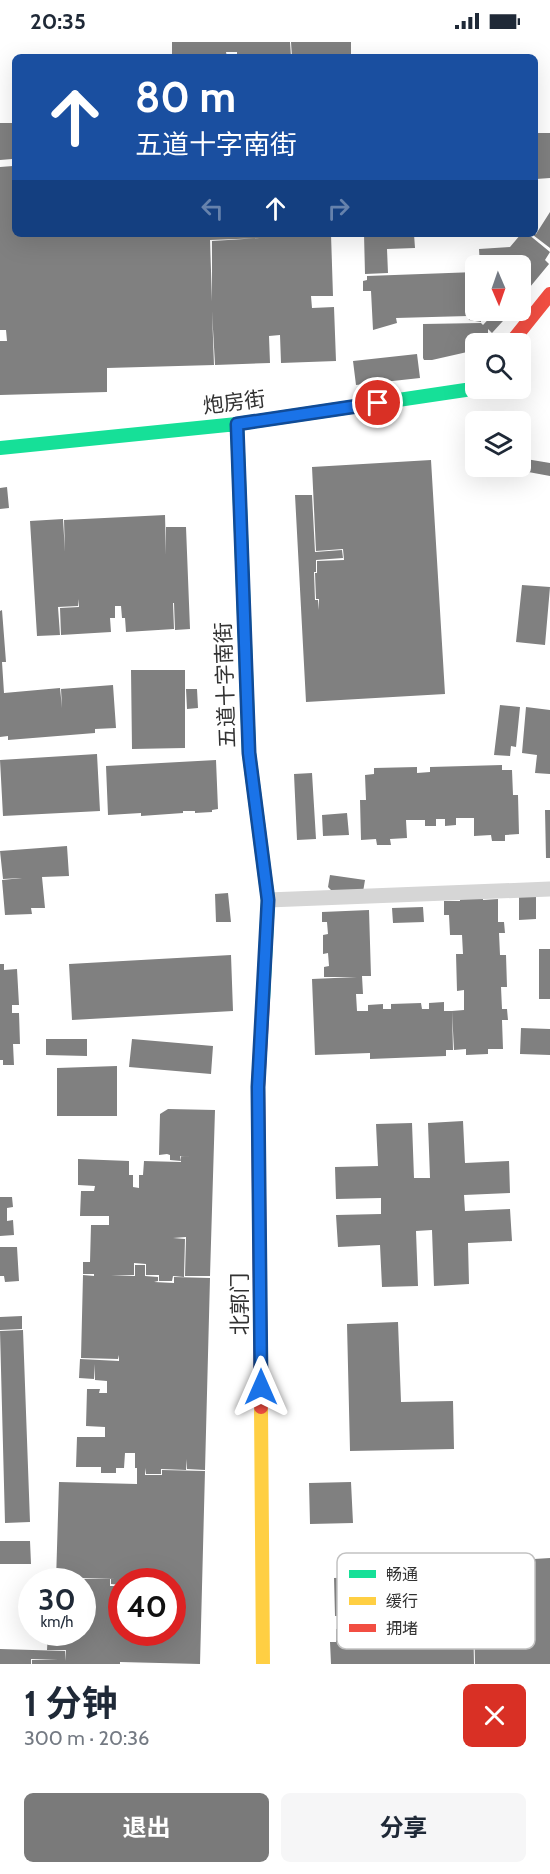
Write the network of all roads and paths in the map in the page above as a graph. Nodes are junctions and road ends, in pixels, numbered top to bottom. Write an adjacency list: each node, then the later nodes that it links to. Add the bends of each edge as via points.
1 (550, 294): 2 (street)
2 (519, 333)
3 (465, 388): 4 (street, 炮房街)
4 (237, 424): 5 (street, 炮房街); 7 (street, 五道十字南街, via 249,753)
5 (0, 448)
6 (550, 889): 7 (lane)
7 (268, 900): 8 (street, 五道十字南街)
8 (258, 1087): 9 (street, 北郭门)
9 (263, 1664)

